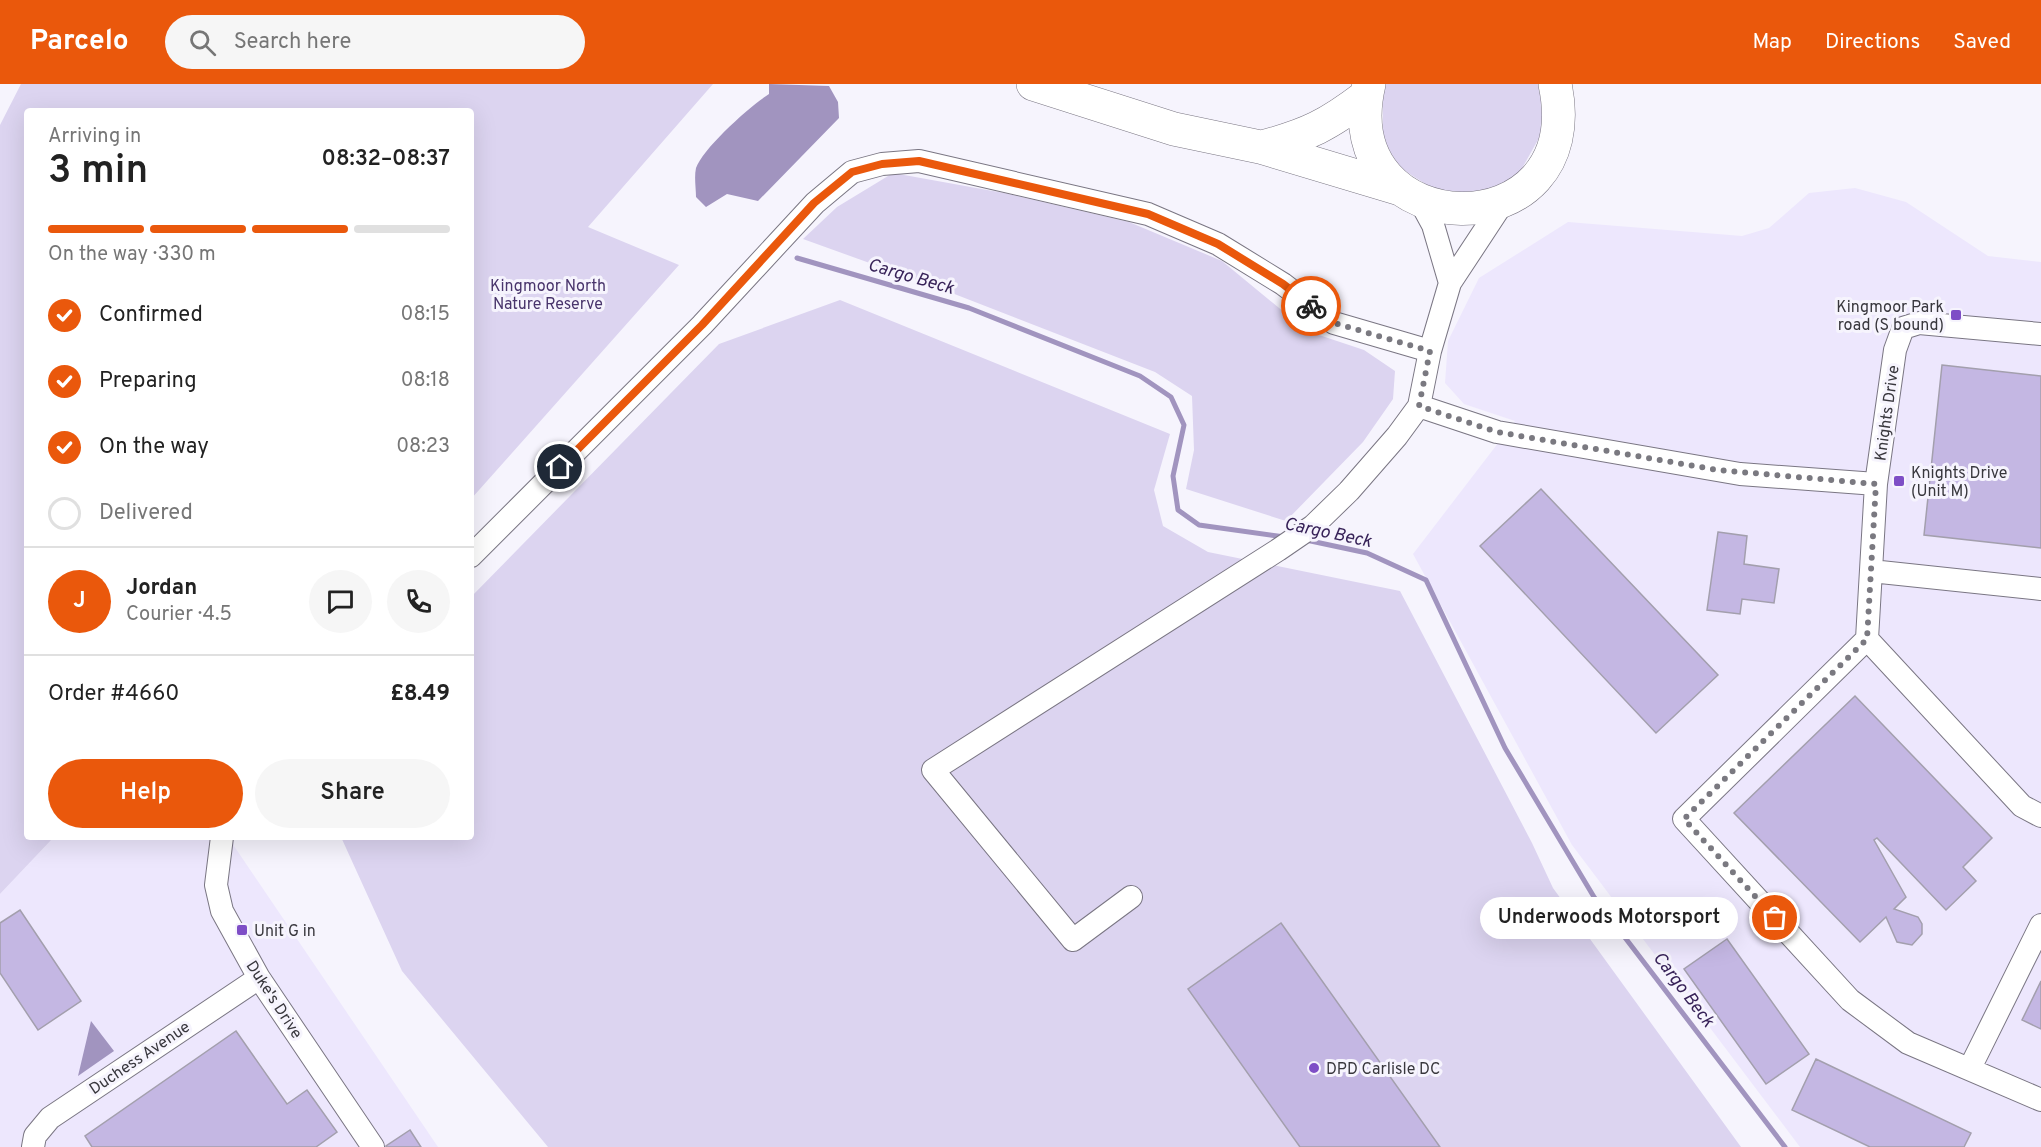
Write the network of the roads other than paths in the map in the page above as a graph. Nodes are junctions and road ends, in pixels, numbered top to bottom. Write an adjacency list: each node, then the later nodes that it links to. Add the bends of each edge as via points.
1 (1033, 84): 4 (highway, via 1174,129)
2 (1555, 84): 6 (highway, via 1560,106 1557,135 1547,162 1528,185)
3 (1367, 90): 4 (highway, via 1332,122); 5 (highway, via 1365,122 1371,147 1383,170)
4 (1260, 147): 5 (highway)
5 (1410, 195): 6 (highway, via 1448,209 1477,210); 7 (street, via 1433,225)
6 (1504, 201): 7 (street)
7 (1450, 283): 9 (street)
8 (2041, 334): 11 (street, Knights Drive, via 1919,323 1903,328 1894,350)
9 (1430, 351): 10 (street); 12 (street, via 1334,323 1283,284 1218,244 1148,214 919,161 882,164 852,172 814,203 702,325)
10 (1419, 406): 11 (street, via 1497,432 1717,470); 18 (street, via 1356,483 1313,526 933,770 1072,940)
11 (1876, 484): 13 (street, Knights Drive)
12 (474, 553)
13 (1871, 571): 14 (street); 15 (street, Knights Drive)
14 (2041, 589)
15 (1867, 639): 16 (street, via 2022,806); 21 (street, via 1684,819 1850,1000 1908,1043)
16 (2041, 816)
17 (222, 840): 20 (street, Duke's Drive, via 216,885 222,911)
18 (1131, 897)
19 (2041, 925): 21 (street)
20 (259, 978): 23 (street, Duchess Avenue, via 50,1118 35,1136); 24 (street, Duke's Drive)
21 (1970, 1068): 22 (street)
22 (2041, 1100)
23 (33, 1147)
24 (373, 1147)

